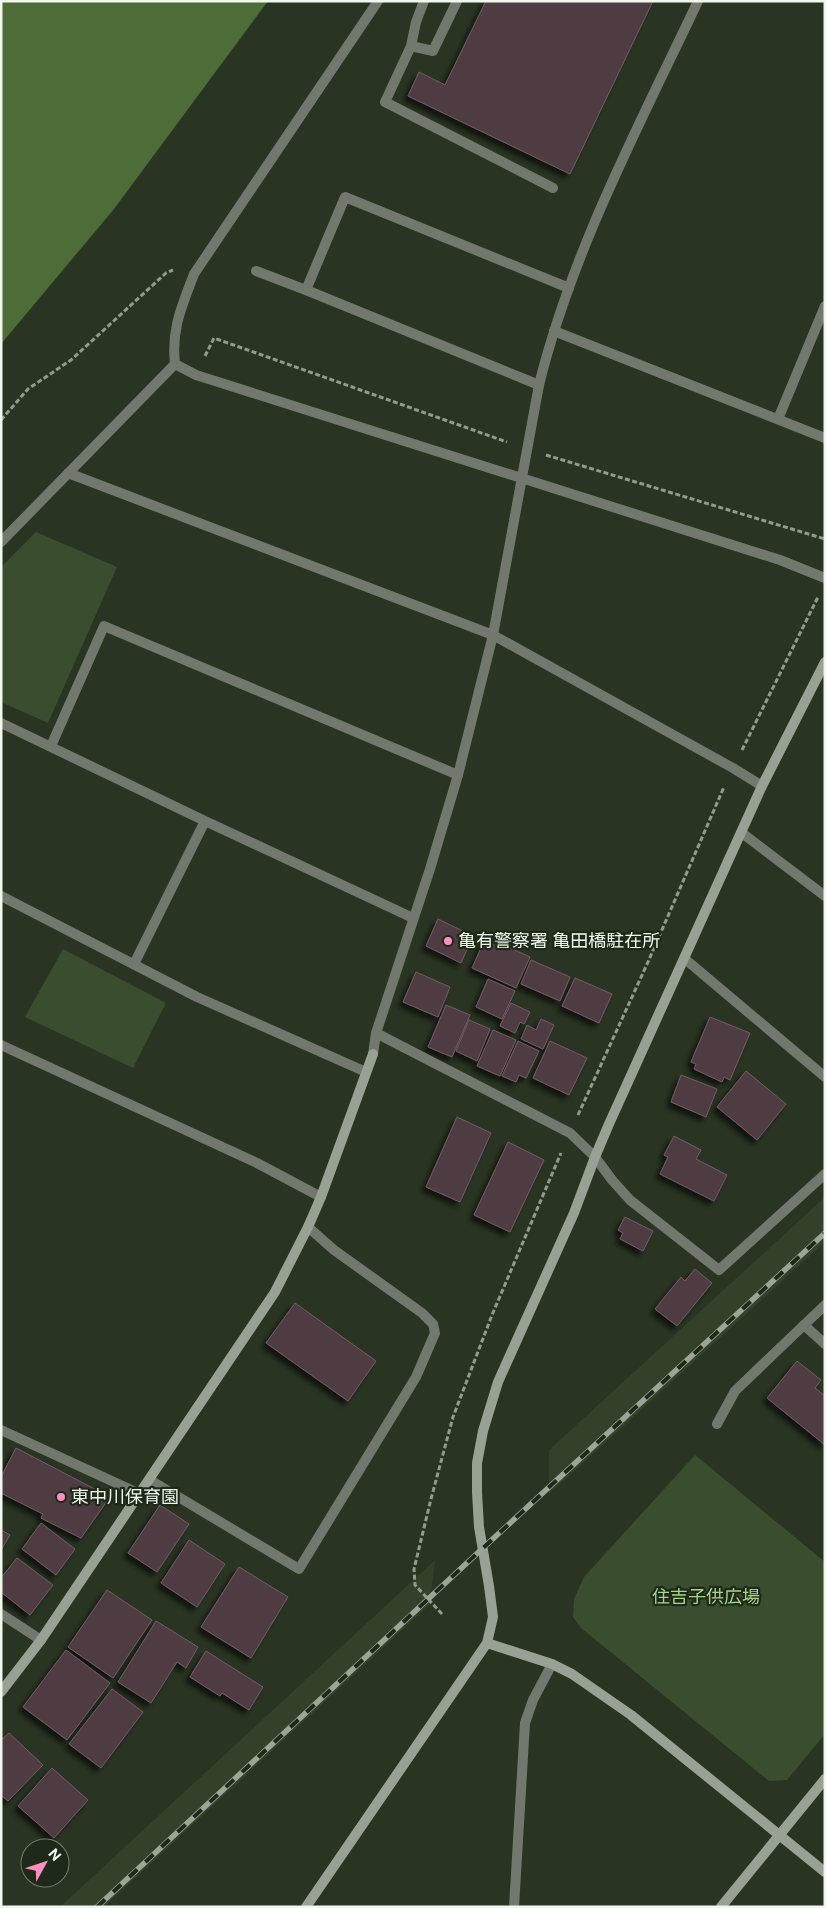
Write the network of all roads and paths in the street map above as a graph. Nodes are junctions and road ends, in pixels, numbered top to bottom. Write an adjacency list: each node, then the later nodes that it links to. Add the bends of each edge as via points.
1 (378, 1): 7 (street)
2 (424, 1): 5 (street)
3 (457, 1): 5 (street, via 433,51)
4 (698, 1): 9 (street, via 595,222)
5 (411, 46): 6 (street, via 385,102)
6 (553, 188)
7 (206, 256): 13 (street, via 194,274 177,317 173,348); 17 (path, via 166,273 71,360 28,389)
8 (256, 270): 10 (street)
9 (568, 288): 10 (street, via 345,197); 12 (street)
10 (306, 290): 15 (street)
11 (825, 306): 16 (street)
12 (554, 331): 15 (street); 16 (street)
13 (175, 364): 14 (street); 20 (street)
14 (196, 375): 19 (path, via 214,338); 21 (street)
15 (539, 385): 19 (street)
16 (778, 419): 18 (street)
17 (1, 420)
18 (825, 438)
19 (527, 449): 21 (street); 22 (path)
20 (68, 473): 23 (street); 26 (street)
21 (522, 478): 24 (street, via 780,560); 26 (street)
22 (825, 539)
23 (1, 542)
24 (825, 578)
25 (821, 591): 30 (path)
26 (493, 635): 30 (street); 31 (street)
27 (825, 662): 32 (street)
28 (1, 723): 29 (street)
29 (51, 746): 31 (street, via 104,626); 33 (street)
30 (733, 768): 32 (street); 44 (path)
31 (458, 775): 37 (street)
32 (762, 786): 34 (street)
33 (205, 821): 37 (street); 39 (street)
34 (742, 833): 36 (street); 38 (street)
35 (1, 896): 39 (street)
36 (825, 896)
37 (413, 918): 40 (street)
38 (684, 959): 43 (street); 45 (street)
39 (134, 964): 42 (street, via 197,997)
40 (376, 1033): 42 (street); 44 (street)
41 (1, 1046): 47 (street)
42 (366, 1072): 47 (street)
43 (825, 1077)
44 (570, 1133): 45 (street); 57 (path, via 456,1408 431,1499 414,1570 415,1585)
45 (595, 1157): 46 (street, via 630,1200 719,1270); 59 (street, via 574,1213 498,1382 483,1431 477,1462 477,1492 492,1616)
46 (825, 1174)
47 (322, 1196): 48 (street)
48 (308, 1227): 54 (street, via 275,1292); 54 (street, via 334,1250 422,1313 433,1324 435,1333 416,1377 298,1568)
49 (825, 1305): 50 (street)
50 (804, 1325): 51 (street); 52 (street, via 735,1391)
51 (825, 1344)
52 (717, 1424)
53 (1, 1430): 55 (street)
54 (150, 1480): 55 (street)
55 (140, 1494): 58 (street)
56 (1, 1614): 58 (street)
57 (442, 1614)
58 (41, 1640): 61 (street)
59 (487, 1643): 60 (street); 65 (street)
60 (552, 1664): 63 (street, via 631,1715); 66 (street, via 525,1723)
61 (1, 1692)
62 (825, 1779): 63 (street)
63 (779, 1835): 64 (street); 67 (street)
64 (825, 1872)
65 (306, 1907)
66 (514, 1907)
67 (721, 1907)

